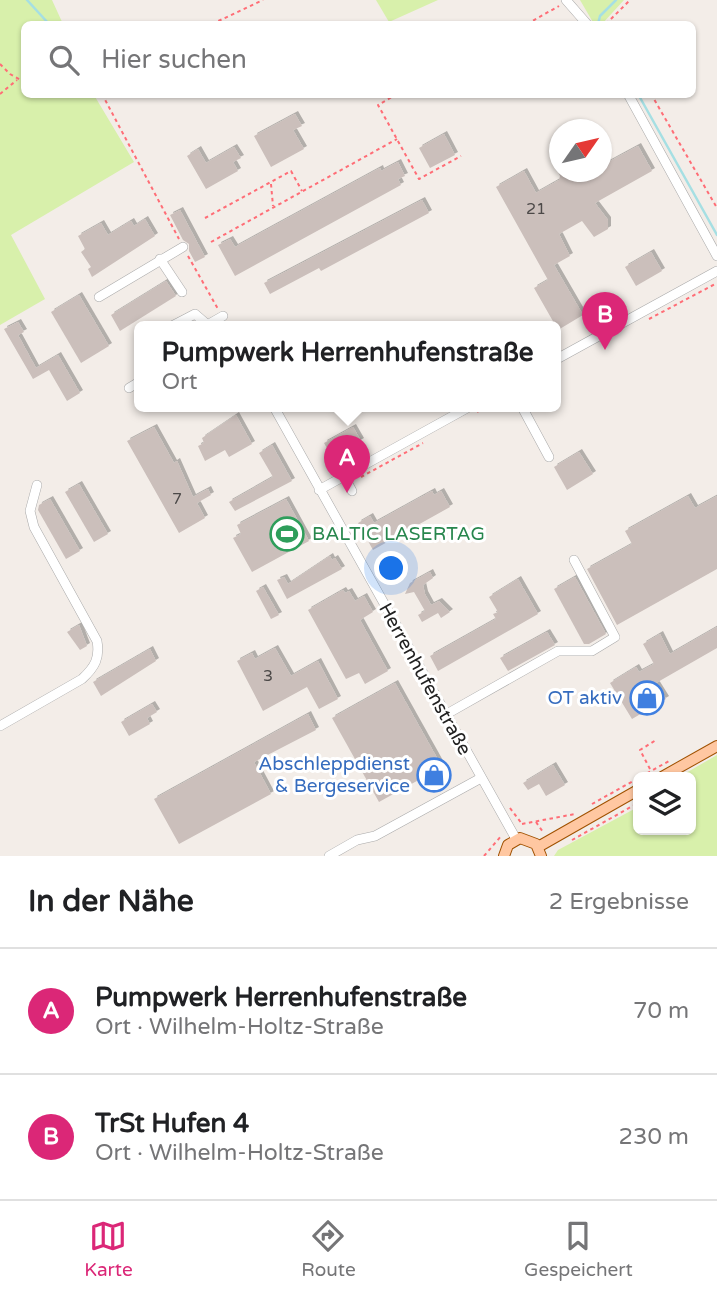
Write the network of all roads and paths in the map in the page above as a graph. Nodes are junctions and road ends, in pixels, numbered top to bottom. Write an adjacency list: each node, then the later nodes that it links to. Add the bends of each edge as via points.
1 (263, 0): 5 (path)
2 (564, 0): 6 (path); 7 (street)
3 (630, 0): 4 (path)
4 (608, 20)
5 (218, 21)
6 (532, 21)
7 (584, 21)
8 (0, 64): 9 (path)
9 (18, 80): 10 (path); 11 (path)
10 (21, 81)
11 (0, 94)
12 (104, 98): 24 (path)
13 (390, 98): 16 (path, via 378,105)
14 (630, 98): 25 (street)
15 (653, 98): 21 (path)
16 (397, 139): 17 (path, via 419,179); 19 (path)
17 (461, 156)
18 (271, 183): 19 (path, via 291,171); 20 (path); 22 (path)
19 (303, 192): 20 (path)
20 (274, 208): 23 (path)
21 (717, 208)
22 (205, 218)
23 (211, 242)
24 (183, 247): 26 (street); 30 (path)
25 (717, 256)
26 (160, 259): 28 (street); 29 (street)
27 (717, 271): 34 (street)
28 (182, 292)
29 (99, 297)
30 (223, 316): 33 (street)
31 (182, 321): 32 (street, via 195,314)
32 (205, 321)
33 (216, 321)
34 (561, 357)
35 (134, 385): 36 (street)
36 (129, 388)
37 (277, 412): 43 (street, Herrenhufenstraße)
38 (460, 412): 41 (street)
39 (525, 412): 40 (street)
40 (549, 457)
41 (344, 476): 43 (street); 44 (street)
42 (37, 485): 47 (street, via 30,511 34,527 99,652 92,670 82,679)
43 (319, 490): 46 (street, Herrenhufenstraße)
44 (352, 491)
45 (574, 560): 46 (street, via 615,637 592,651 558,651)
46 (445, 715): 52 (street, Herrenhufenstraße)
47 (0, 726)
48 (656, 740): 50 (path, via 640,750)
49 (717, 746): 51 (main road)
50 (651, 770)
51 (671, 772)
52 (481, 778): 60 (street, Herrenhufenstraße); 63 (street)
53 (633, 780): 56 (path)
54 (633, 793): 62 (main road)
55 (633, 806): 61 (path)
56 (586, 808)
57 (576, 814): 58 (path)
58 (522, 824)
59 (499, 836): 64 (path, via 493,850)
60 (516, 839): 62 (main road, via 528,839); 65 (main road)
61 (569, 841)
62 (540, 851)
63 (329, 856)
64 (484, 856)
65 (504, 856)

